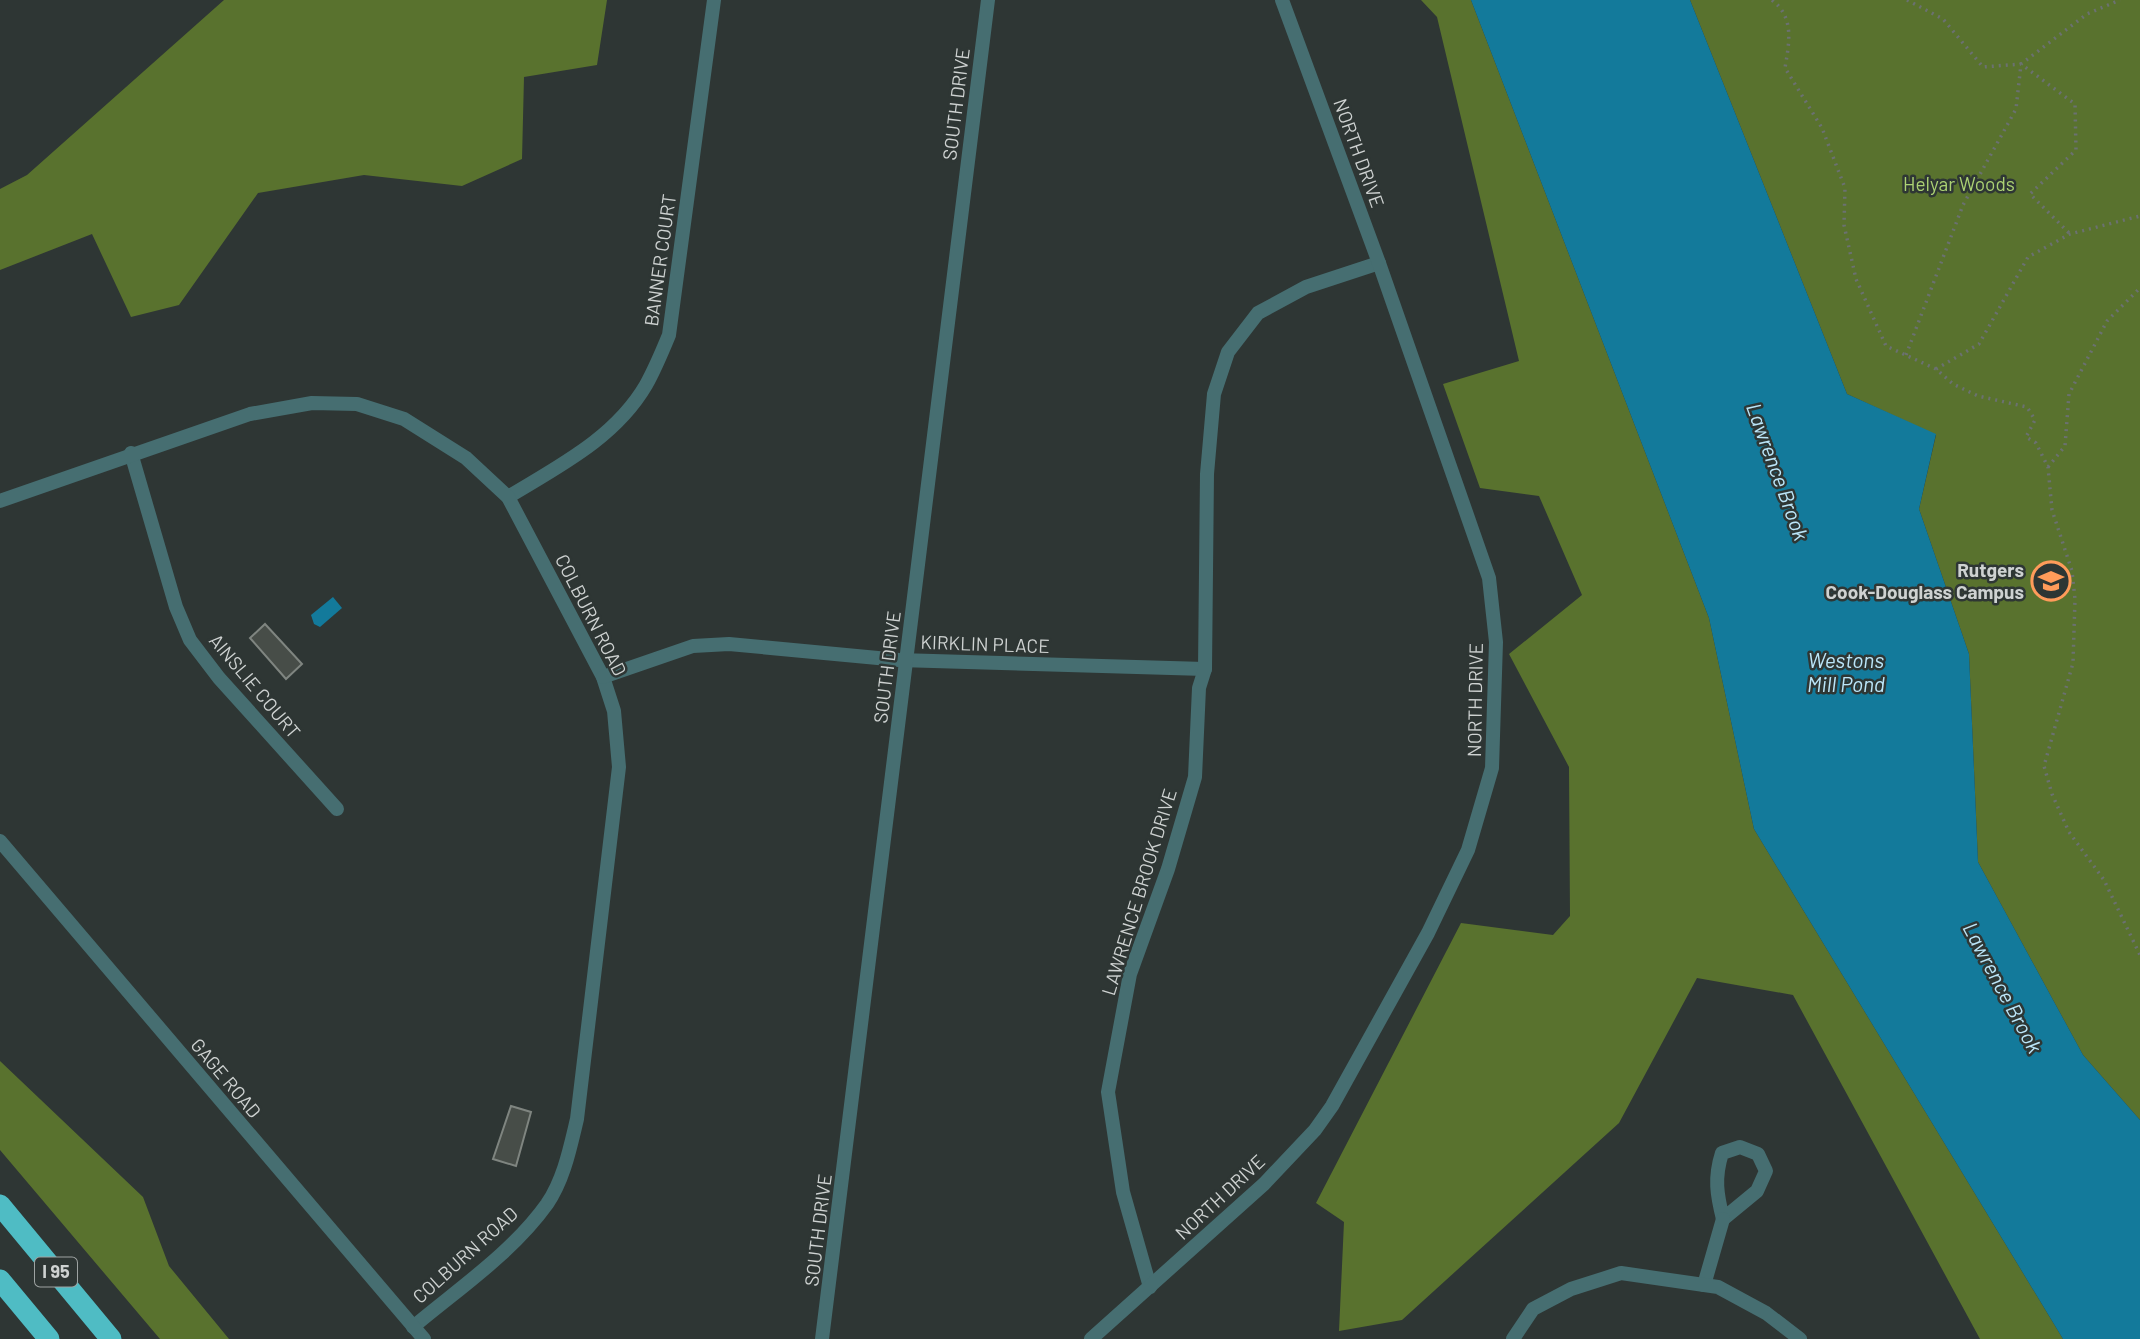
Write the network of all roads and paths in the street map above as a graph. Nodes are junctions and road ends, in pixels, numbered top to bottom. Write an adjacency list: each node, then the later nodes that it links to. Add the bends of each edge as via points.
1 (714, 0): 16 (street, BANNER COURT, via 669,335 630,408 587,450)
2 (988, 0): 18 (street, SOUTH DRIVE)
3 (1282, 0): 10 (street, NORTH DRIVE)
4 (1772, 0): 12 (path, via 1786,16 1790,33 1785,68 1822,128 1845,188 1844,225 1856,279 1886,345)
5 (1907, 0): 7 (path, via 1943,19 1983,67)
6 (2120, 0): 7 (path, via 2087,14)
7 (2021, 64): 9 (path, via 2075,104 2076,150 2030,194); 12 (path, via 2016,109 1963,205)
8 (2140, 216): 9 (path)
9 (2070, 234): 13 (path, via 2028,257 1979,344)
10 (1379, 263): 19 (street, LAWRENCE BROOK DRIVE, via 1306,287 1258,313 1228,352 1214,394 1207,474); 28 (street, NORTH DRIVE, via 1489,578 1496,642 1492,768 1468,850 1428,933 1332,1106 1264,1184)
11 (2140, 288): 15 (path, via 2107,321 2069,394 2065,446)
12 (1906, 355): 13 (path)
13 (1936, 369): 15 (path, via 1978,396 2027,407 2035,420 2026,437 2036,443)
14 (131, 453): 16 (street, COLBURN ROAD, via 250,414 312,403 357,404 404,419 440,439); 17 (street, COLBURN ROAD); 21 (street, AINSLIE COURT, via 190,640)
15 (2048, 467): 23 (path, via 2052,510 2072,571 2076,627 2065,698 2044,766 2069,832 2104,880)
16 (508, 497): 20 (street, COLBURN ROAD)
17 (0, 500)
18 (907, 661): 19 (street, KIRKLIN PLACE); 20 (street, KIRKLIN PLACE, via 729,644 693,646); 33 (street, SOUTH DRIVE)
19 (1205, 669): 28 (street, LAWRENCE BROOK DRIVE, via 1199,688 1195,777 1130,974 1108,1092 1123,1192)
20 (603, 677): 29 (street, COLBURN ROAD, via 614,711 619,767 577,1119 565,1168 548,1203 519,1236)
21 (337, 809)
22 (0, 841): 29 (street, GAGE ROAD)
23 (2140, 955)
24 (0, 1205): 31 (highway, I 95)
25 (1723, 1219): 25 (street, via 1764,1181 1765,1163 1748,1148 1722,1153 1716,1186); 27 (street)
26 (0, 1280): 30 (highway, I 95)
27 (1704, 1285): 35 (street, via 1621,1273 1571,1289 1533,1309); 36 (street, via 1718,1287 1766,1313)
28 (1150, 1287): 34 (street, NORTH DRIVE)
29 (413, 1327): 32 (street, GAGE ROAD)
30 (49, 1339)
31 (111, 1339)
32 (424, 1339)
33 (822, 1339)
34 (1091, 1339)
35 (1513, 1339)
36 (1800, 1339)

